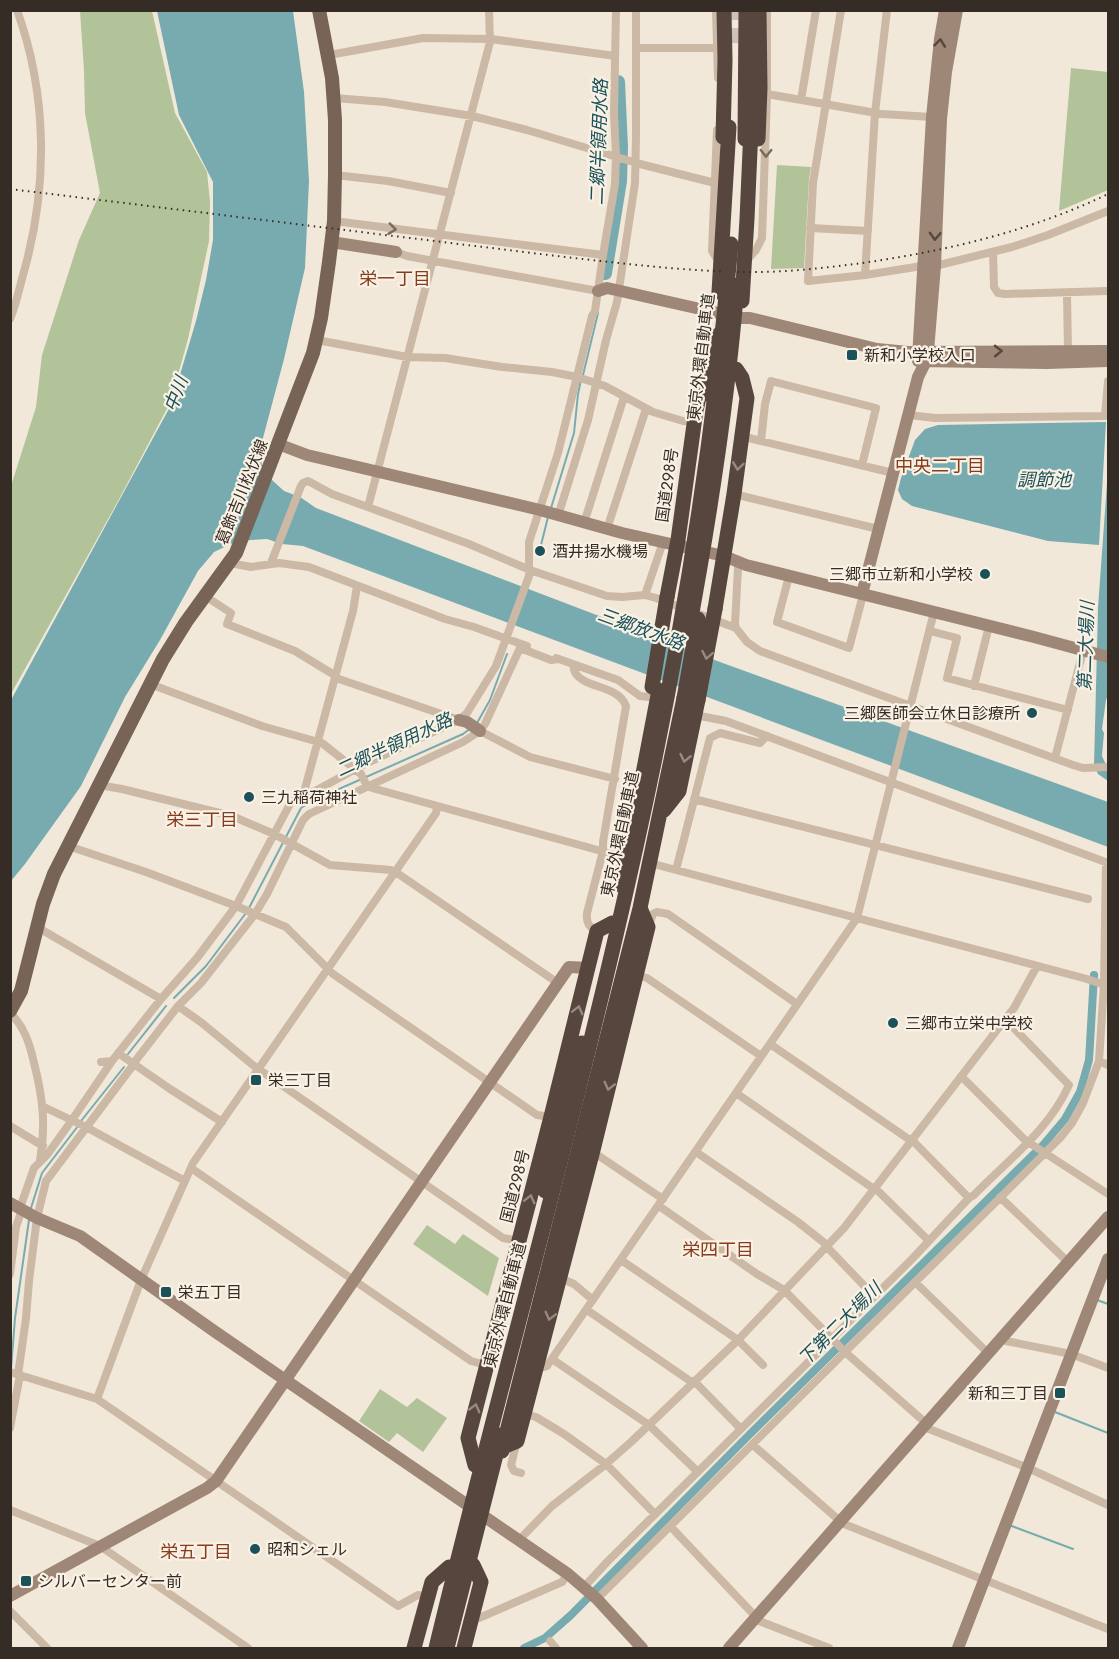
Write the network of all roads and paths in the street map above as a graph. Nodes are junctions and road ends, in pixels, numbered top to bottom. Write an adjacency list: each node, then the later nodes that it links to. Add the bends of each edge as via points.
1 (17, 10): 58 (street, via 37,95 42,144 31,249)
2 (319, 10): 20 (main road, 葛飾吉川松伏線)
3 (489, 10): 17 (street)
4 (616, 10): 21 (street)
5 (636, 10): 18 (street)
6 (716, 10): 19 (street)
7 (724, 10): 37 (highway, 国道298号, via 719,205)
8 (738, 10): 264 (highway, 東京外環自動車道, bridge, via 732,221 723,327 704,482 666,701 599,1004)
9 (746, 10): 265 (highway, 東京外環自動車道, bridge, via 741,246 734,329 696,594 646,844)
10 (759, 10): 38 (highway, via 756,169 753,205)
11 (766, 10): 22 (street)
12 (816, 10): 24 (street)
13 (841, 10): 25 (street)
14 (887, 10): 26 (street)
15 (945, 10): 28 (street, one-way to 15)
16 (957, 10): 50 (street, one-way to 50, via 946,72)
17 (491, 39): 20 (street, via 423,38); 21 (street); 27 (street)
18 (636, 48): 19 (street); 32 (street)
19 (717, 48): 34 (street)
20 (329, 56): 23 (main road, 葛飾吉川松伏線)
21 (615, 56): 31 (street)
22 (767, 94): 24 (street); 48 (street, one-way to 48, via 762,238)
23 (334, 98): 27 (street); 33 (main road, 葛飾吉川松伏線)
24 (801, 100): 25 (street)
25 (824, 104): 26 (street); 40 (street)
26 (875, 113): 28 (street); 41 (street)
27 (472, 116): 31 (street); 35 (street)
28 (932, 117): 50 (street)
29 (729, 127): 37 (highway, 国道298号)
30 (751, 128): 38 (highway)
31 (616, 156): 32 (street); 46 (street)
32 (633, 161): 34 (street); 52 (street, via 634,191)
33 (336, 175): 35 (street); 39 (main road, 葛飾吉川松伏線)
34 (716, 183): 49 (street, via 712,251)
35 (451, 193): 42 (street)
36 (1108, 211): 45 (street)
37 (724, 216): 49 (highway, 国道298号)
38 (747, 219): 48 (highway)
39 (334, 221): 42 (street, one-way to 42); 43 (main road, 葛飾吉川松伏線)
40 (810, 228): 41 (street); 51 (street, via 808,281)
41 (868, 231): 51 (street)
42 (440, 235): 46 (street); 47 (street)
43 (332, 242): 44 (street); 59 (main road, 葛飾吉川松伏線)
44 (396, 252): 47 (street)
45 (993, 252): 50 (street); 55 (street, via 994,287 998,293)
46 (603, 255): 53 (street)
47 (434, 260): 53 (street); 62 (street)
48 (745, 262): 57 (highway)
49 (721, 264): 56 (highway, 国道298号)
50 (928, 266): 51 (street); 63 (street)
51 (865, 275)
52 (618, 290): 53 (street); 56 (street); 69 (street)
53 (598, 291): 67 (street)
54 (1108, 291): 55 (street)
55 (1067, 293): 61 (street)
56 (718, 313): 57 (street); 65 (highway, 国道298号)
57 (740, 318): 63 (street, via 749,324 876,356); 66 (highway)
58 (10, 319)
59 (317, 340): 62 (street); 76 (main road, 葛飾吉川松伏線)
60 (1108, 351): 61 (street)
61 (1068, 352): 63 (street, one-way to 61)
62 (407, 357): 67 (street, via 445,358); 78 (street)
63 (923, 357): 64 (street, via 1047,363); 72 (street)
64 (1108, 361)
65 (710, 368): 73 (highway, 国道298号, via 702,384); 110 (highway, 国道298号)
66 (736, 369): 74 (highway, via 747,398); 111 (highway, bridge)
67 (578, 377): 69 (street); 82 (street)
68 (1108, 381): 72 (street, via 1105,416)
69 (596, 383): 70 (street); 83 (street, via 583,438)
70 (624, 397): 71 (street); 84 (street)
71 (646, 409): 73 (street); 85 (street)
72 (909, 415): 79 (street)
73 (695, 422): 87 (highway, 国道298号)
74 (742, 439): 75 (street); 80 (highway, one-way to 80)
75 (761, 441): 77 (street); 77 (street, via 771,381 876,408)
76 (278, 444): 78 (street); 89 (main road, 葛飾吉川松伏線)
77 (862, 465): 79 (street)
78 (377, 472): 81 (street); 82 (street)
79 (892, 473): 86 (street)
80 (734, 494): 86 (street); 88 (highway)
81 (368, 507): 91 (street, via 308,481 303,483); 92 (street, via 469,544)
82 (541, 511): 83 (street); 92 (street, via 529,544)
83 (557, 516): 84 (street)
84 (584, 524): 85 (street)
85 (607, 529): 87 (street)
86 (878, 530): 96 (street)
87 (670, 543): 88 (street); 95 (street); 110 (highway, 国道298号, bridge, via 668,597)
88 (724, 556): 90 (street); 111 (highway, one-way to 111, bridge)
89 (231, 561): 91 (street, via 251,567); 97 (main road, 葛飾吉川松伏線)
90 (740, 562): 93 (street); 100 (street)
91 (271, 564): 94 (street, via 300,565)
92 (530, 573): 95 (street, via 612,597); 102 (street)
93 (789, 576): 96 (street); 96 (street, via 777,622 849,648)
94 (357, 586): 102 (street, via 446,619); 107 (street)
95 (645, 595): 100 (street)
96 (863, 595): 98 (street)
97 (205, 596): 107 (street, via 231,613 227,624 295,651); 108 (main road, 葛飾吉川松伏線)
98 (934, 612): 99 (street); 101 (street)
99 (989, 626): 103 (street); 109 (street)
100 (736, 628): 112 (street, via 760,651)
101 (930, 631): 109 (street, via 957,638 947,678); 112 (street)
102 (507, 635): 105 (street); 114 (street, via 490,678)
103 (1088, 652): 104 (street); 113 (street)
104 (1108, 657)
105 (559, 659): 106 (street); 115 (street, via 551,660 519,648)
106 (573, 665): 110 (street, via 618,680 640,696); 124 (street, via 576,674 622,697 626,706)
107 (336, 677): 114 (street); 117 (street)
108 (150, 684): 117 (street); 125 (main road, 葛飾吉川松伏線)
109 (974, 686): 113 (street)
110 (653, 696): 135 (highway, 国道298号, via 631,783 629,803 634,821)
111 (691, 708): 116 (street); 137 (highway, one-way to 137, via 679,790 660,815)
112 (910, 710): 118 (street); 123 (street)
113 (1068, 710): 118 (street)
114 (459, 720): 115 (street); 122 (street)
115 (480, 731): 124 (street, via 524,755); 126 (street)
116 (767, 735): 123 (street); 128 (street, via 760,743 720,733 710,738)
117 (317, 742): 122 (street); 127 (street)
118 (1055, 758): 120 (street)
119 (1079, 758): 120 (street)
120 (1073, 765): 121 (street)
121 (1108, 767)
122 (359, 772): 126 (street); 127 (street)
123 (892, 778): 132 (street); 136 (street)
124 (615, 779): 134 (street)
125 (99, 785): 130 (street, via 232,816); 133 (main road, 葛飾吉川松伏線)
126 (368, 786): 129 (street); 131 (street, via 309,814)
127 (303, 796): 130 (street, via 288,805)
128 (694, 800): 132 (street); 138 (street)
129 (437, 807): 134 (street); 139 (street)
130 (274, 834): 131 (street); 141 (street)
131 (291, 843): 139 (street, via 330,865); 143 (street)
132 (875, 845): 140 (street); 144 (street)
133 (68, 846): 141 (street); 146 (main road, 葛飾吉川松伏線, via 47,892)
134 (603, 851): 135 (street); 148 (street, via 586,920)
135 (626, 857): 137 (street); 145 (highway, 国道298号)
136 (1107, 862): 154 (street)
137 (650, 863): 138 (street); 142 (highway)
138 (676, 870): 144 (street)
139 (394, 872): 151 (street); 153 (street)
140 (1088, 899)
141 (236, 906): 143 (street); 155 (street)
142 (640, 908): 147 (highway); 231 (highway)
143 (255, 914): 151 (street, via 290,930); 157 (street)
144 (857, 918): 149 (street); 156 (street)
145 (612, 923): 148 (highway); 234 (highway, 国道298号)
146 (37, 927): 155 (street); 158 (main road, 葛飾吉川松伏線, via 21,991)
147 (648, 927): 152 (highway); 156 (street, via 653,914 668,914)
148 (597, 931): 150 (highway, 国道298号)
149 (1037, 966): 154 (street); 159 (street)
150 (588, 968): 153 (street, via 569,967); 173 (highway, 国道298号, one-way to 150)
151 (327, 969): 168 (street); 170 (street)
152 (636, 975): 162 (street, via 647,978); 183 (highway, one-way to 183)
153 (558, 983): 170 (street)
154 (1106, 986): 164 (street)
155 (162, 998): 157 (street); 161 (street)
156 (797, 1004): 160 (street)
157 (178, 1006): 166 (street); 168 (street)
158 (10, 1012): 172 (street, via 27,1037)
159 (1005, 1019): 169 (street); 179 (street, via 1070,1085)
160 (770, 1044): 162 (street); 178 (street)
161 (118, 1053): 163 (street); 166 (street)
162 (760, 1056): 171 (street)
163 (112, 1061): 165 (street); 174 (street)
164 (1099, 1061): 167 (street); 182 (street, via 1072,1123)
165 (101, 1062)
166 (133, 1064): 175 (street); 177 (street)
167 (1108, 1065)
168 (259, 1069): 175 (street); 187 (street)
169 (961, 1076): 178 (street); 179 (street)
170 (491, 1082): 173 (street, via 537,1115); 187 (street)
171 (736, 1093): 181 (street); 188 (street)
172 (44, 1107): 174 (street); 180 (street)
173 (551, 1117): 197 (highway, 国道298号, one-way to 173)
174 (72, 1120): 177 (street); 184 (street)
175 (222, 1122): 185 (street)
176 (10, 1126): 180 (street)
177 (86, 1127): 186 (street); 195 (street, via 48,1178)
178 (911, 1140): 188 (street); 191 (street)
179 (1029, 1142): 182 (street); 191 (street)
180 (43, 1146): 184 (street)
181 (696, 1152): 192 (street); 199 (street)
182 (1045, 1153): 189 (street); 190 (street)
183 (592, 1154): 192 (street); 204 (highway)
184 (40, 1161): 193 (street)
185 (191, 1168): 186 (street); 206 (street)
186 (185, 1181): 205 (street)
187 (423, 1182): 197 (street, via 503,1238); 206 (street)
188 (875, 1188): 198 (street); 199 (street)
189 (1108, 1194)
190 (1000, 1197): 202 (street); 207 (street)
191 (969, 1198): 198 (street)
192 (661, 1203): 201 (street); 208 (street)
193 (17, 1207): 195 (street); 196 (street)
194 (1108, 1217): 202 (street)
195 (37, 1218): 205 (street, via 80,1236); 222 (street)
196 (13, 1236): 203 (street)
197 (519, 1241): 219 (highway, 国道298号)
198 (928, 1241): 209 (street)
199 (826, 1245): 208 (street); 209 (street)
200 (1108, 1259): 217 (street)
201 (621, 1260): 210 (street); 214 (street)
202 (1068, 1262): 213 (street)
203 (10, 1274)
204 (560, 1278): 210 (street); 218 (highway, one-way to 218)
205 (141, 1280): 223 (street); 225 (street)
206 (354, 1280): 219 (street, via 471,1362); 223 (street)
207 (915, 1282): 215 (street); 216 (street)
208 (784, 1290): 212 (street); 214 (street)
209 (874, 1296): 212 (street)
210 (594, 1300): 211 (street)
211 (586, 1310): 218 (street); 224 (street)
212 (832, 1338): 215 (street); 230 (street)
213 (1002, 1339): 216 (street); 217 (street)
214 (738, 1340): 220 (street); 224 (street)
215 (845, 1352): 228 (street); 232 (street)
216 (988, 1353): 228 (street)
217 (1071, 1354): 221 (street); 235 (street)
218 (545, 1362): 226 (highway); 227 (street)
219 (486, 1365): 234 (highway, 国道298号, one-way to 219, via 468,1438)
220 (763, 1365)
221 (1108, 1368)
222 (16, 1374): 225 (street); 229 (street)
223 (286, 1381): 238 (street); 239 (street)
224 (693, 1382): 227 (street); 230 (street)
225 (97, 1399): 238 (street)
226 (525, 1414): 231 (highway); 233 (street, via 564,1434)
227 (649, 1425): 233 (street); 236 (street)
228 (926, 1425): 235 (street); 244 (street)
229 (10, 1428)
230 (741, 1429): 236 (street)
231 (510, 1444): 237 (street, via 511,1465); 243 (highway)
232 (753, 1445): 244 (street); 245 (street)
233 (606, 1464): 242 (street); 246 (street, via 552,1506)
234 (475, 1465): 239 (highway, 国道298号)
235 (1028, 1468): 240 (street); 251 (street)
236 (698, 1472): 242 (street)
237 (521, 1473)
238 (216, 1481): 247 (street); 254 (street, via 398,1606 418,1595)
239 (464, 1504): 243 (street); 249 (highway, 国道298号)
240 (1108, 1505)
241 (10, 1510): 247 (street)
242 (655, 1514): 252 (street)
243 (485, 1518): 246 (street); 248 (highway)
244 (839, 1522): 251 (street); 258 (street)
245 (671, 1527): 255 (street); 258 (street)
246 (518, 1541): 250 (street)
247 (100, 1546): 253 (street); 261 (street)
248 (473, 1565): 257 (highway, via 481,1581); 266 (highway)
249 (449, 1567): 254 (highway, via 432,1582); 263 (highway, 国道298号)
250 (568, 1574): 252 (street); 257 (street, via 562,1582 479,1618)
251 (984, 1580): 259 (street); 271 (street)
252 (584, 1587): 255 (street)
253 (10, 1596)
254 (428, 1597): 262 (highway)
255 (597, 1599): 268 (street)
256 (10, 1611): 260 (street)
257 (472, 1616): 267 (highway)
258 (755, 1618): 269 (street); 270 (street)
259 (1108, 1629)
260 (48, 1648)
261 (248, 1648)
262 (414, 1648)
263 (431, 1648)
264 (436, 1648)
265 (447, 1648)
266 (453, 1648)
267 (464, 1648)
268 (642, 1648)
269 (729, 1648)
270 (829, 1648)
271 (958, 1648)

